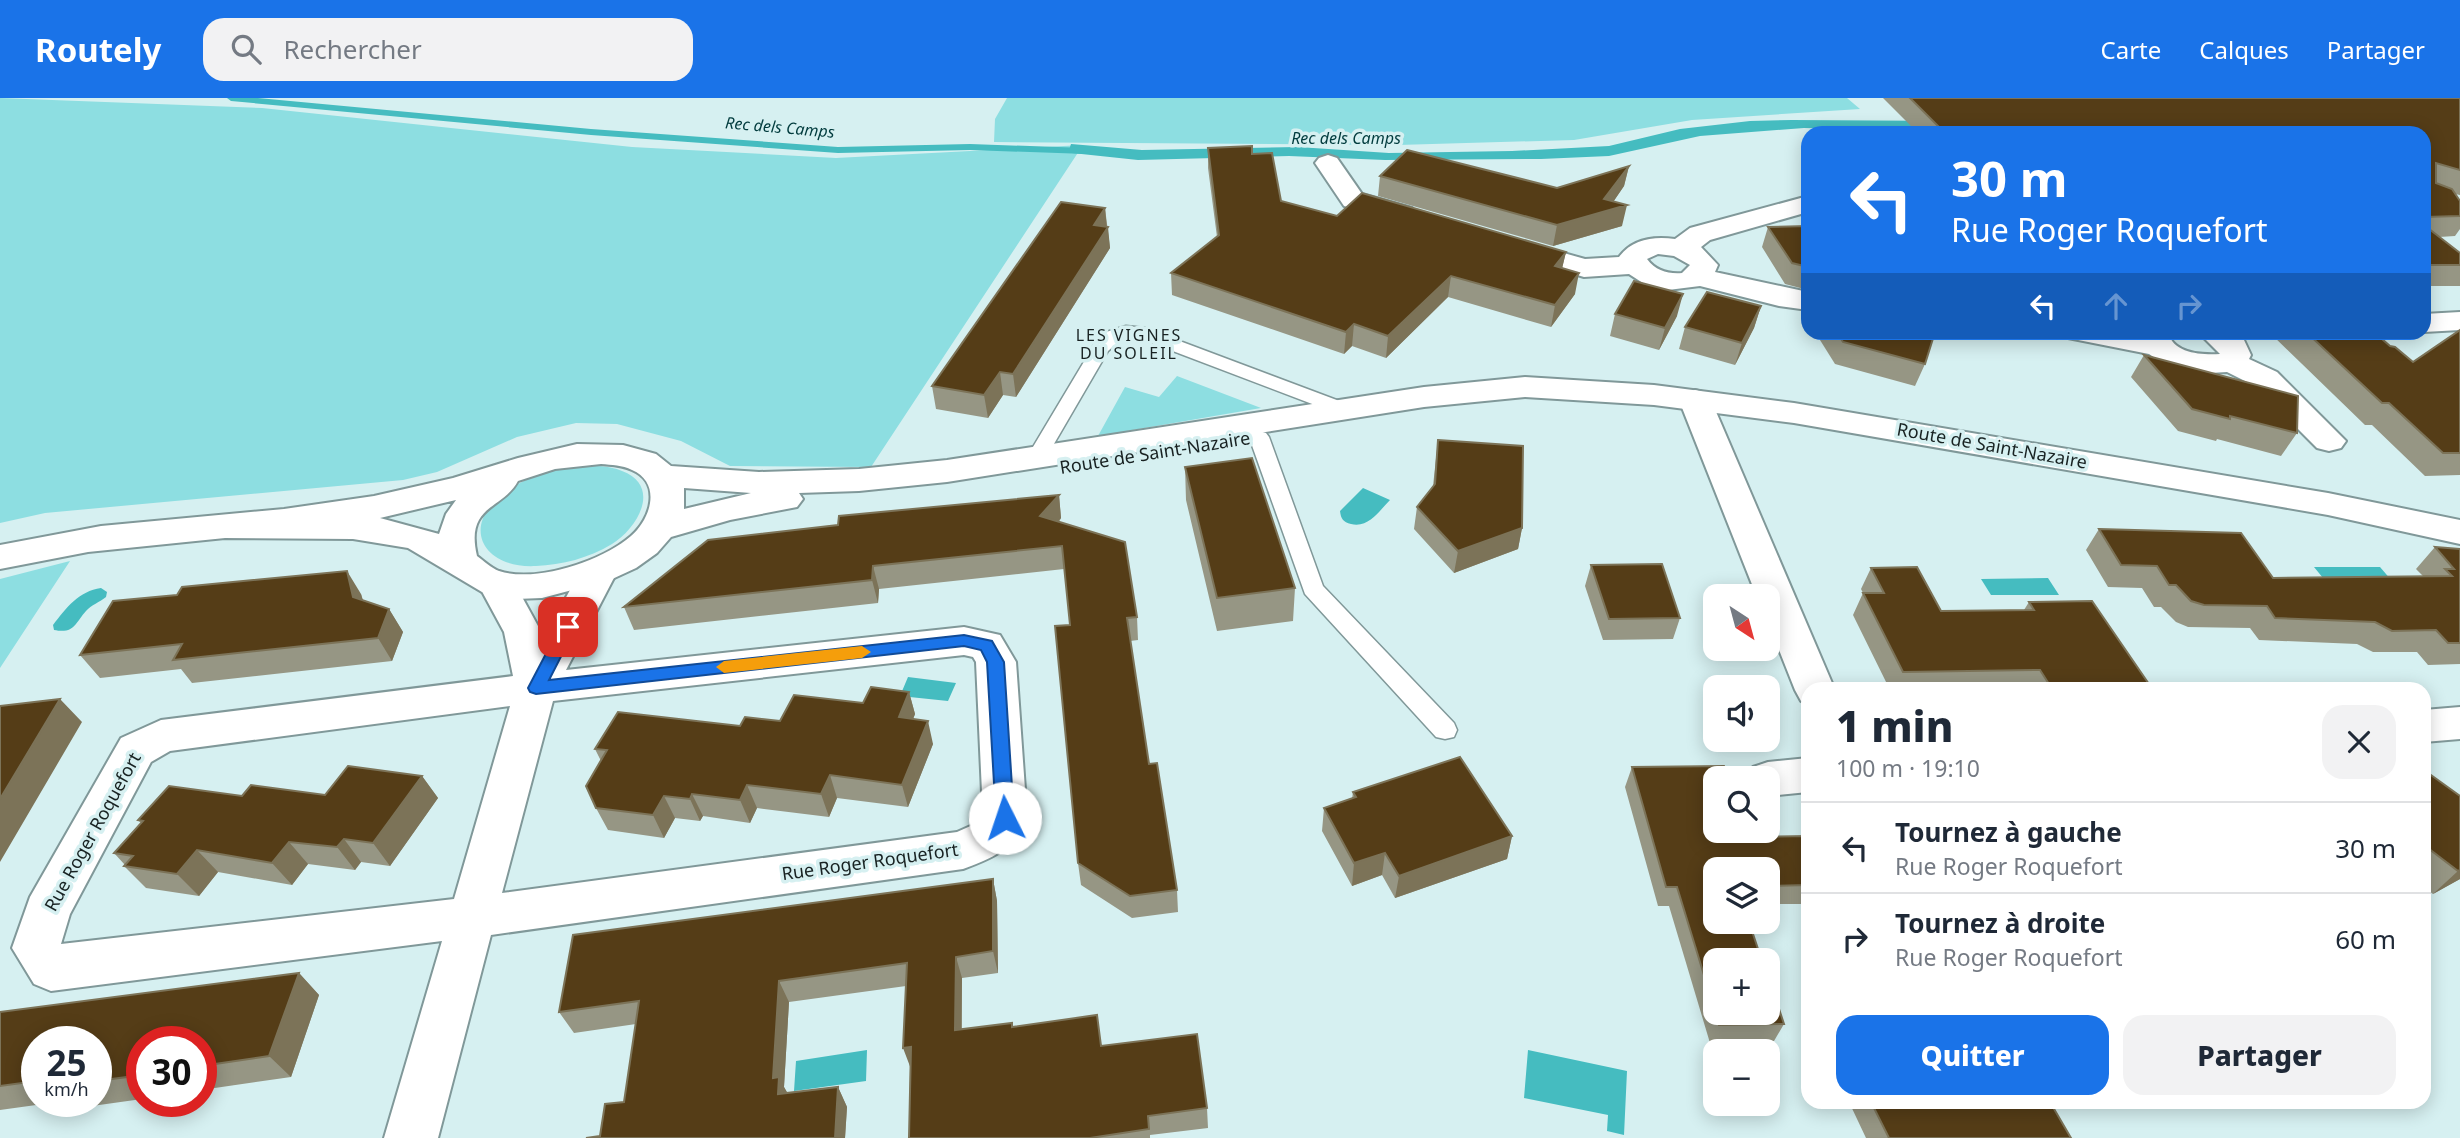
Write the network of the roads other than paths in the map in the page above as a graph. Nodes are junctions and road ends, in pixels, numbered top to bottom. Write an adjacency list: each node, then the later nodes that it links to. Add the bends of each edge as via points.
1 (1328, 163): 3 (street, via 1353,200)
2 (1801, 206): 5 (street, via 1700,234)
3 (1430, 222)
4 (1494, 242): 6 (street, via 1584,268)
5 (1681, 248): 6 (street, via 1644,248 1633,258); 7 (street, via 1704,265)
6 (1634, 265): 7 (street, via 1642,273 1671,282)
7 (1698, 277): 8 (street)
8 (1801, 300)
9 (2460, 321): 10 (street)
10 (2431, 323)
11 (2157, 340): 13 (street, via 2186,361 2204,365)
12 (2224, 340): 13 (street, via 2233,347)
13 (2231, 362): 18 (street, via 2266,379)
14 (1654, 395): 15 (street, Route de Saint-Nazaire); 16 (street, Route de Saint-Nazaire, via 1525,387); 17 (street, Route de Saint-Nazaire, via 1421,411)
15 (1695, 400): 22 (street, Route de Saint-Nazaire, via 1964,440); 31 (street)
16 (1343, 409): 19 (street, Route de Saint-Nazaire); 19 (lane, via 1139,331 1125,331 1111,334 1100,348)
17 (1259, 437): 25 (street, Route de Saint-Nazaire, via 976,482 781,500 726,509); 35 (lane, via 1314,589)
18 (2329, 441)
19 (1037, 457): 21 (street, Route de Saint-Nazaire, via 859,480 759,483)
20 (522, 470): 21 (street, via 555,458 589,453 620,455 645,463); 24 (street, via 411,502); 28 (street, via 472,503 458,523 454,543)
21 (663, 476): 25 (street, via 669,492 668,510)
22 (2328, 504): 23 (street, Route de Saint-Nazaire); 26 (street, Route de Saint-Nazaire)
23 (2460, 517)
24 (227, 527): 27 (street, via 97,539); 28 (street, via 368,527 417,536)
25 (658, 529): 29 (street, via 622,560)
26 (2460, 532)
27 (0, 557)
28 (460, 562): 30 (street, via 474,575)
29 (598, 572): 30 (street, via 552,584); 32 (street)
30 (497, 584): 32 (street, via 523,632)
31 (1812, 682)
32 (536, 688): 38 (street); 38 (street, Rue Roger Roquefort, via 161,736 136,750 47,911 36,948 51,969); 38 (street, Rue Roger Roquefort, via 964,641 986,645 996,662 1005,818 991,837 963,850)
33 (2460, 723): 34 (street)
34 (2431, 725)
35 (1445, 730)
36 (1801, 776): 37 (street)
37 (1780, 778)
38 (474, 918): 39 (street)
39 (411, 1138)

